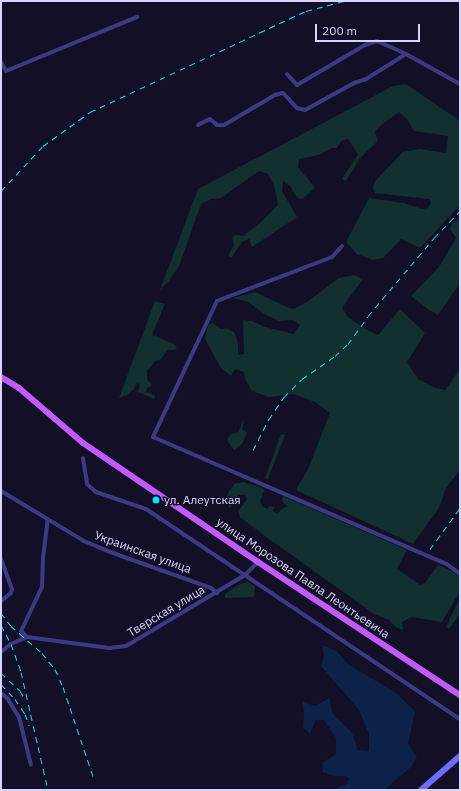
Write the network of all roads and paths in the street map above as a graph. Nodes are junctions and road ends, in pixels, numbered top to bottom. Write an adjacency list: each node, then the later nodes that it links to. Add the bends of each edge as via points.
1 (137, 17): 3 (street, via 6,71)
2 (406, 54): 4 (street, via 377,41 297,86); 5 (street); 6 (street, via 366,79 305,110 297,108 283,93 275,95 224,125 217,125 210,119)
3 (1, 62)
4 (287, 74)
5 (460, 84)
6 (198, 125)
7 (342, 246): 14 (street, via 332,257 217,301 153,437 447,564)
8 (1, 377): 13 (main road, улица Морозова Павла Леонтьевича, via 19,388 83,443)
9 (83, 458): 15 (street, via 87,484 96,492 146,509)
10 (1, 491): 11 (street, Украинская улица)
11 (48, 519): 16 (street, Украинская улица, via 84,541 211,588); 18 (street, via 42,587 21,632)
12 (1, 559): 17 (street, via 12,592)
13 (258, 562): 15 (street, Тверская улица); 21 (main road, улица Морозова Павла Леонтьевича)
14 (460, 574)
15 (245, 575): 16 (street, Тверская улица); 22 (street)
16 (216, 593): 18 (street, Тверская улица, via 126,646 109,648)
17 (1, 601)
18 (27, 637): 19 (street)
19 (1, 652)
20 (1, 693): 24 (street, via 19,717)
21 (460, 695)
22 (460, 719)
23 (460, 756): 25 (street)
24 (31, 765)
25 (421, 790)

